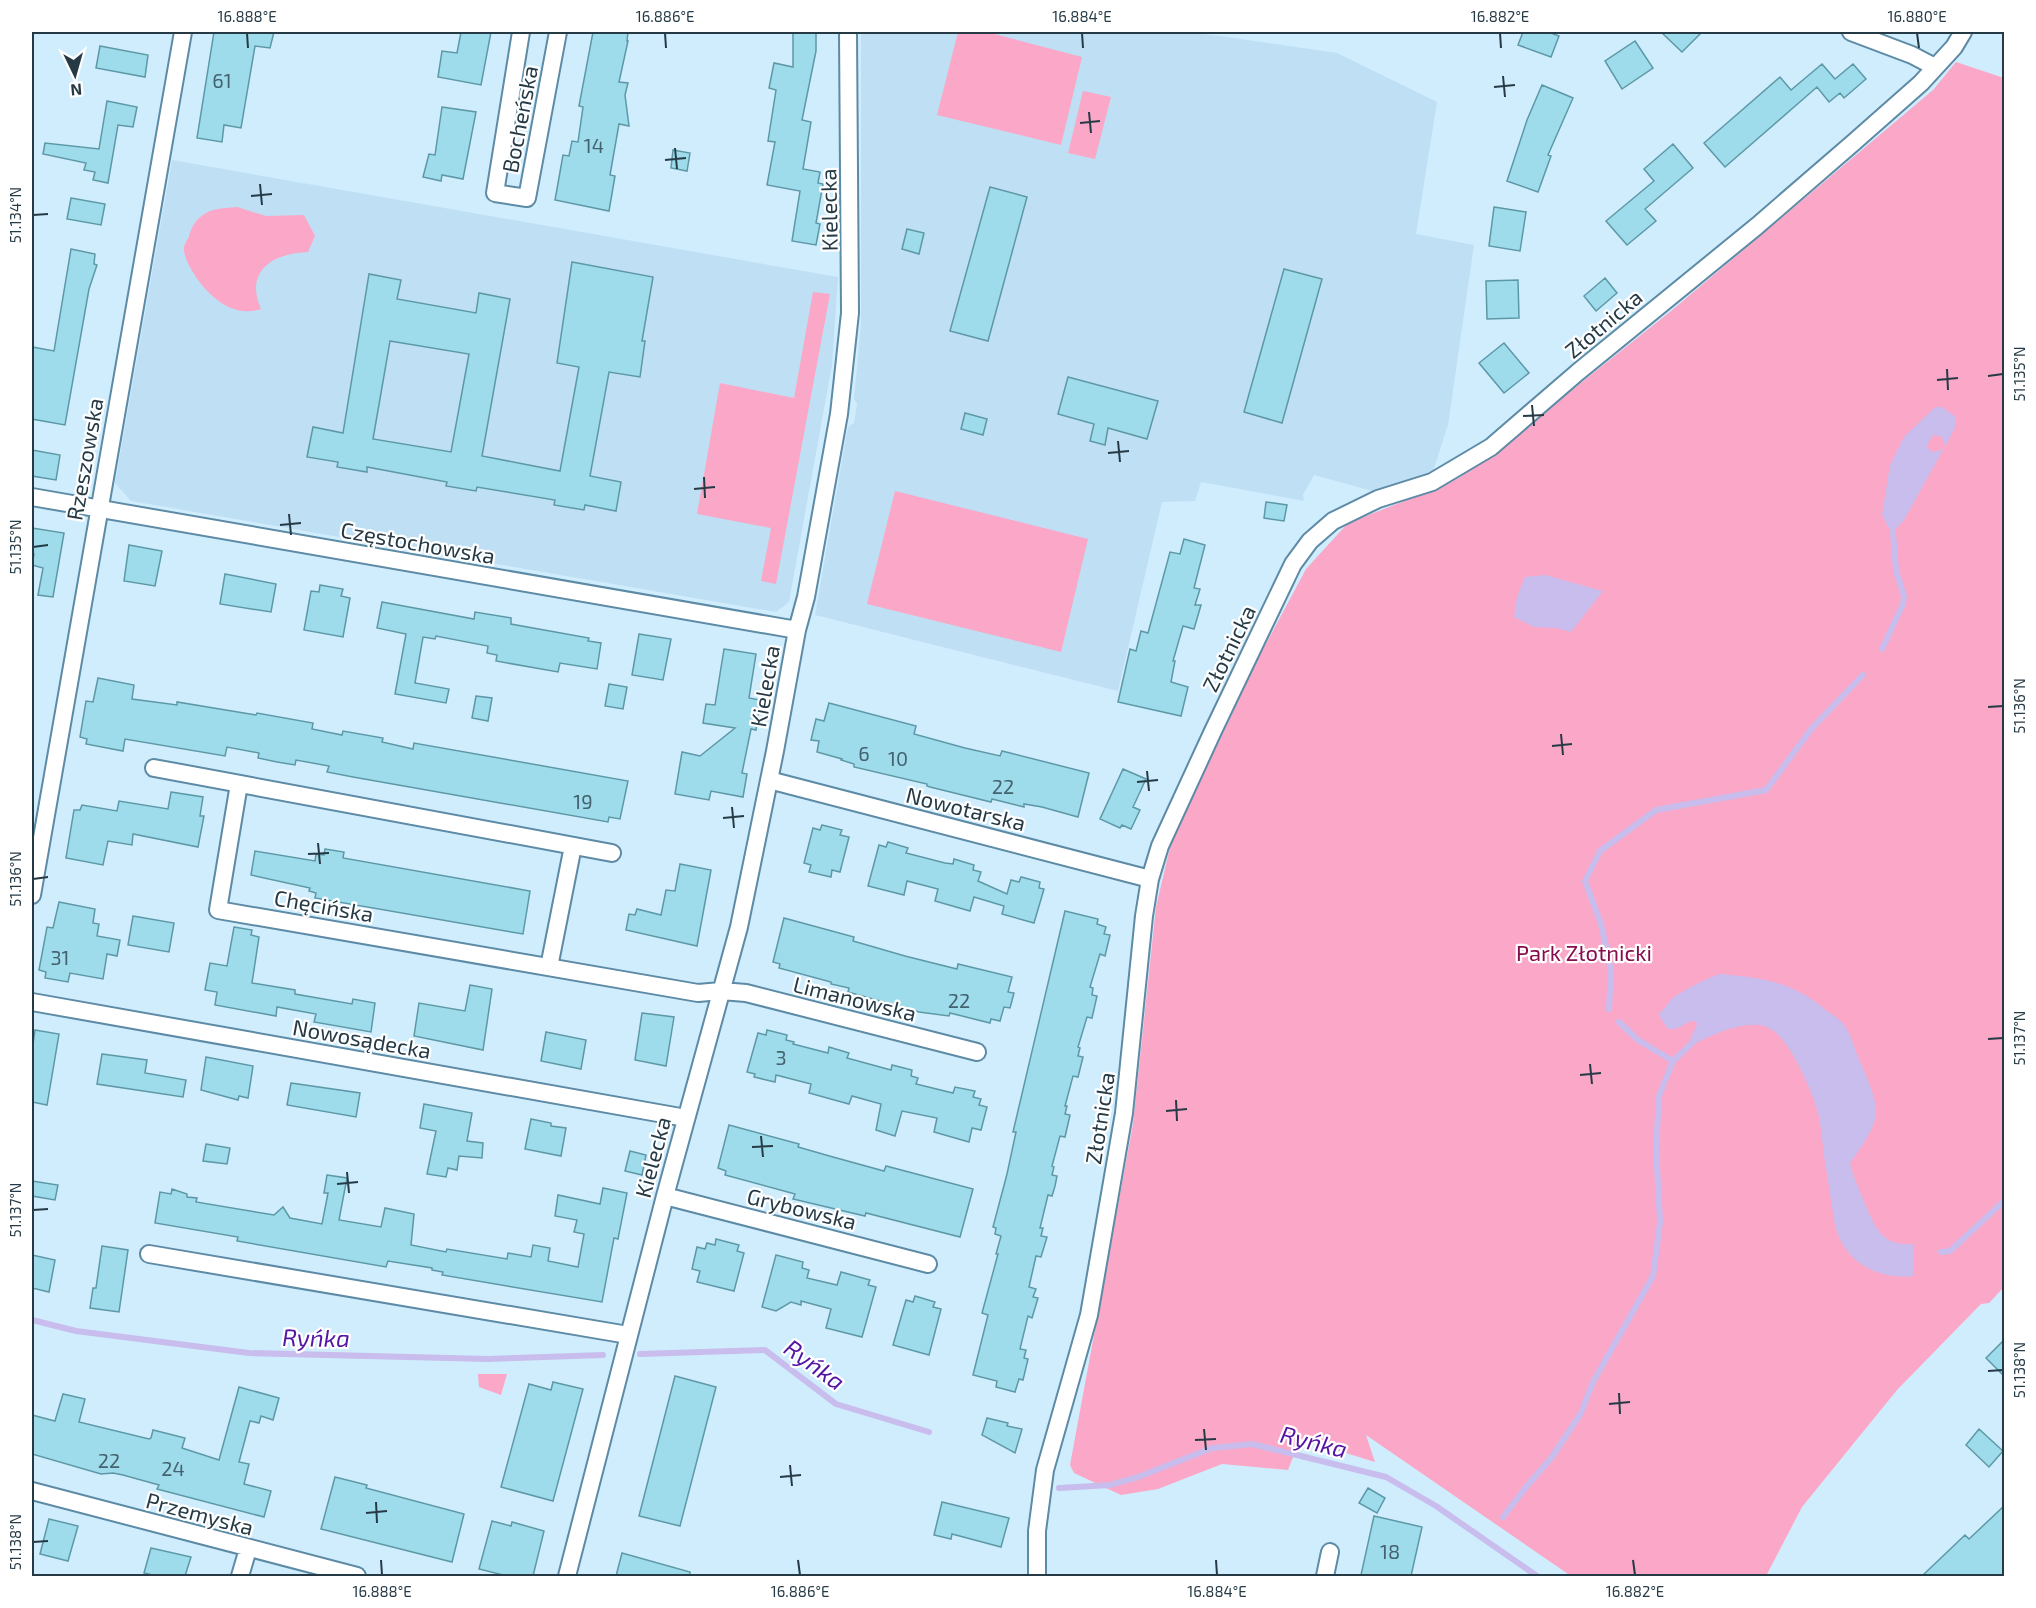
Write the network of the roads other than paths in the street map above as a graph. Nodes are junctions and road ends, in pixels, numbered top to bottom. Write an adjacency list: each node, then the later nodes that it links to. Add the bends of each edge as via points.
1 (183, 32): 9 (street, Rzeszowska)
2 (520, 32): 3 (street, Bocheńska, via 495,193 527,198)
3 (558, 32)
4 (848, 32): 10 (street, Kielecka, via 850,313 839,414)
5 (1851, 32): 7 (street)
6 (1963, 32): 7 (street, Złotnicka)
7 (1935, 67): 16 (street, Złotnicka, via 1757,226 1491,447 1432,482 1378,499 1333,520 1310,541 1293,564 1213,731 1160,846)
8 (32, 497): 9 (street, Częstochowska)
9 (98, 509): 10 (street, Częstochowska); 17 (street, Rzeszowska)
10 (797, 630): 12 (street, Kielecka)
11 (154, 768): 13 (street)
12 (770, 780): 16 (street, Nowotarska); 19 (street, Kielecka, via 741,919)
13 (239, 784): 14 (street); 18 (street, Chęcińska, via 218,910)
14 (573, 846): 15 (street); 18 (street)
15 (612, 853)
16 (1150, 879): 33 (street, Złotnicka, via 1124,1113 1089,1315 1045,1470 1037,1531)
17 (32, 895)
18 (549, 967): 19 (street, Chęcińska, via 698,993)
19 (721, 991): 21 (street, Limanowska, via 746,993); 22 (street, Kielecka)
20 (32, 1002): 22 (street, Nowosądecka)
21 (977, 1052)
22 (686, 1118): 23 (street, Kielecka)
23 (665, 1196): 25 (street, Grybowska); 26 (street, Kielecka)
24 (149, 1254): 26 (street)
25 (928, 1264)
26 (628, 1335): 32 (street, Kielecka)
27 (32, 1491): 28 (street, Przemyska)
28 (248, 1549): 30 (street); 31 (street, Przemyska)
29 (1330, 1552): 34 (street)
30 (240, 1576)
31 (357, 1576)
32 (567, 1576)
33 (1037, 1576)
34 (1324, 1576)

